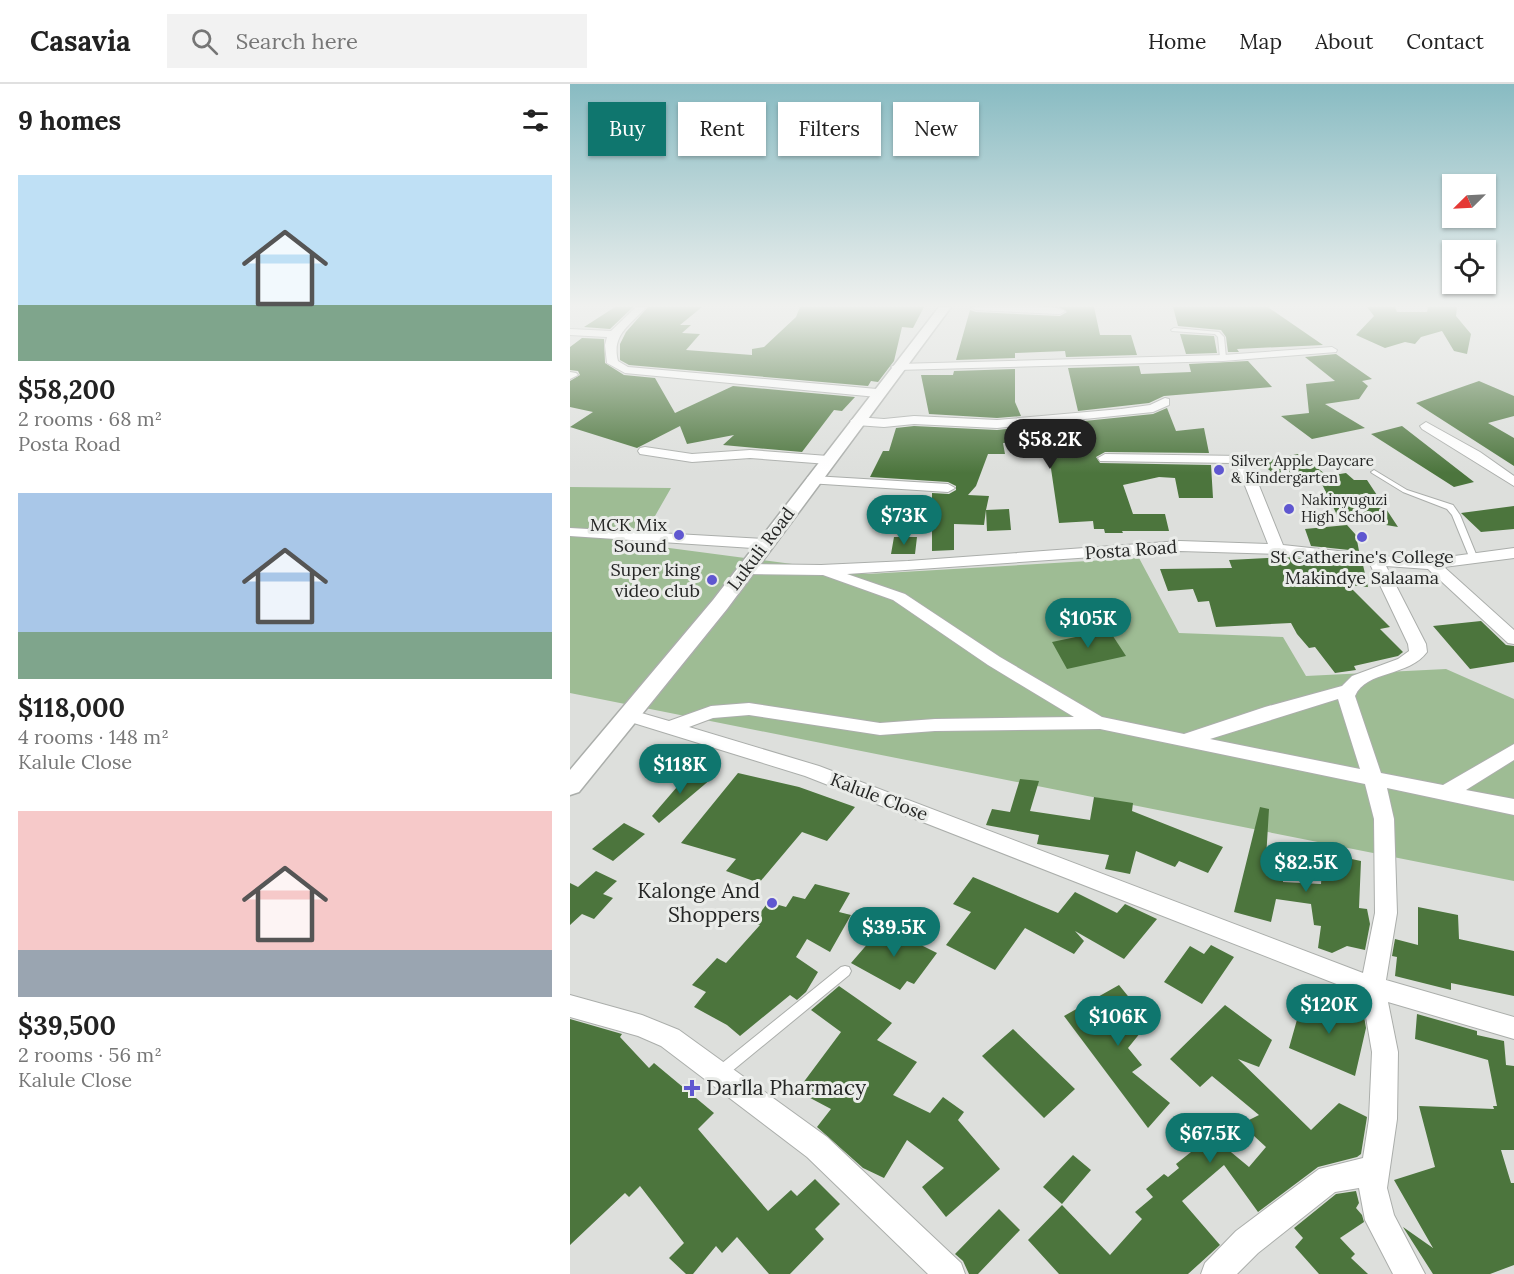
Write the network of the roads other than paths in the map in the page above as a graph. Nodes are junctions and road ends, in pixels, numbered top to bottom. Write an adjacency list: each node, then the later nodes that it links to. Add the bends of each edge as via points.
1 (613, 363): 5 (street, via 625,369)
2 (901, 363): 4 (street, Lukuli Road)
3 (1059, 363): 4 (street)
4 (897, 367): 5 (street, Lukuli Road)
5 (877, 393): 7 (street, Lukuli Road)
6 (1165, 402): 7 (street, via 1153,408 997,424)
7 (856, 421): 11 (street, Lukuli Road)
8 (1426, 426): 14 (street)
9 (645, 452): 11 (street, via 692,458 750,454)
10 (1105, 458): 18 (street, via 1237,459 1247,473)
11 (828, 460): 13 (street, Lukuli Road)
12 (1374, 472): 20 (lane, via 1404,491 1450,507)
13 (813, 480): 15 (street); 17 (street, Lukuli Road)
14 (1514, 482)
15 (948, 488)
16 (570, 532): 17 (street)
17 (766, 544): 23 (street, Lukuli Road)
18 (1277, 549): 21 (street, Posta Road); 24 (street, Posta Road, via 1180,546)
19 (1514, 554): 20 (street, Posta Road)
20 (1474, 559): 22 (street, Posta Road)
21 (1376, 561): 22 (street, Posta Road); 26 (street, via 1418,652 1414,659 1378,670)
22 (1432, 564): 25 (street)
23 (746, 569): 24 (street, Posta Road); 27 (street, Lukuli Road)
24 (820, 570): 28 (street, via 898,597 994,661)
25 (1514, 639)
26 (1347, 690): 30 (street); 32 (street)
27 (631, 716): 29 (street, Kalule Close); 33 (street, Lukuli Road)
28 (1100, 723): 29 (street, via 880,729 749,709 711,712); 30 (street)
29 (669, 728): 37 (street, Kalule Close, via 812,771)
30 (1184, 741): 32 (street)
31 (1514, 751): 34 (street)
32 (1373, 780): 34 (street); 37 (street, via 1384,819 1386,913)
33 (570, 786)
34 (1446, 793): 35 (street)
35 (1514, 807)
36 (845, 971): 40 (lane)
37 (1373, 987): 39 (street, Kalule Close); 41 (street, via 1385,1052 1383,1119)
38 (570, 1006): 40 (street, via 657,1031)
39 (1514, 1028)
40 (718, 1075): 42 (street, via 817,1147)
41 (1376, 1170): 43 (street, via 1329,1179 1247,1242); 44 (street, via 1373,1188 1380,1220)
42 (950, 1274)
43 (1216, 1274)
44 (1410, 1274)

